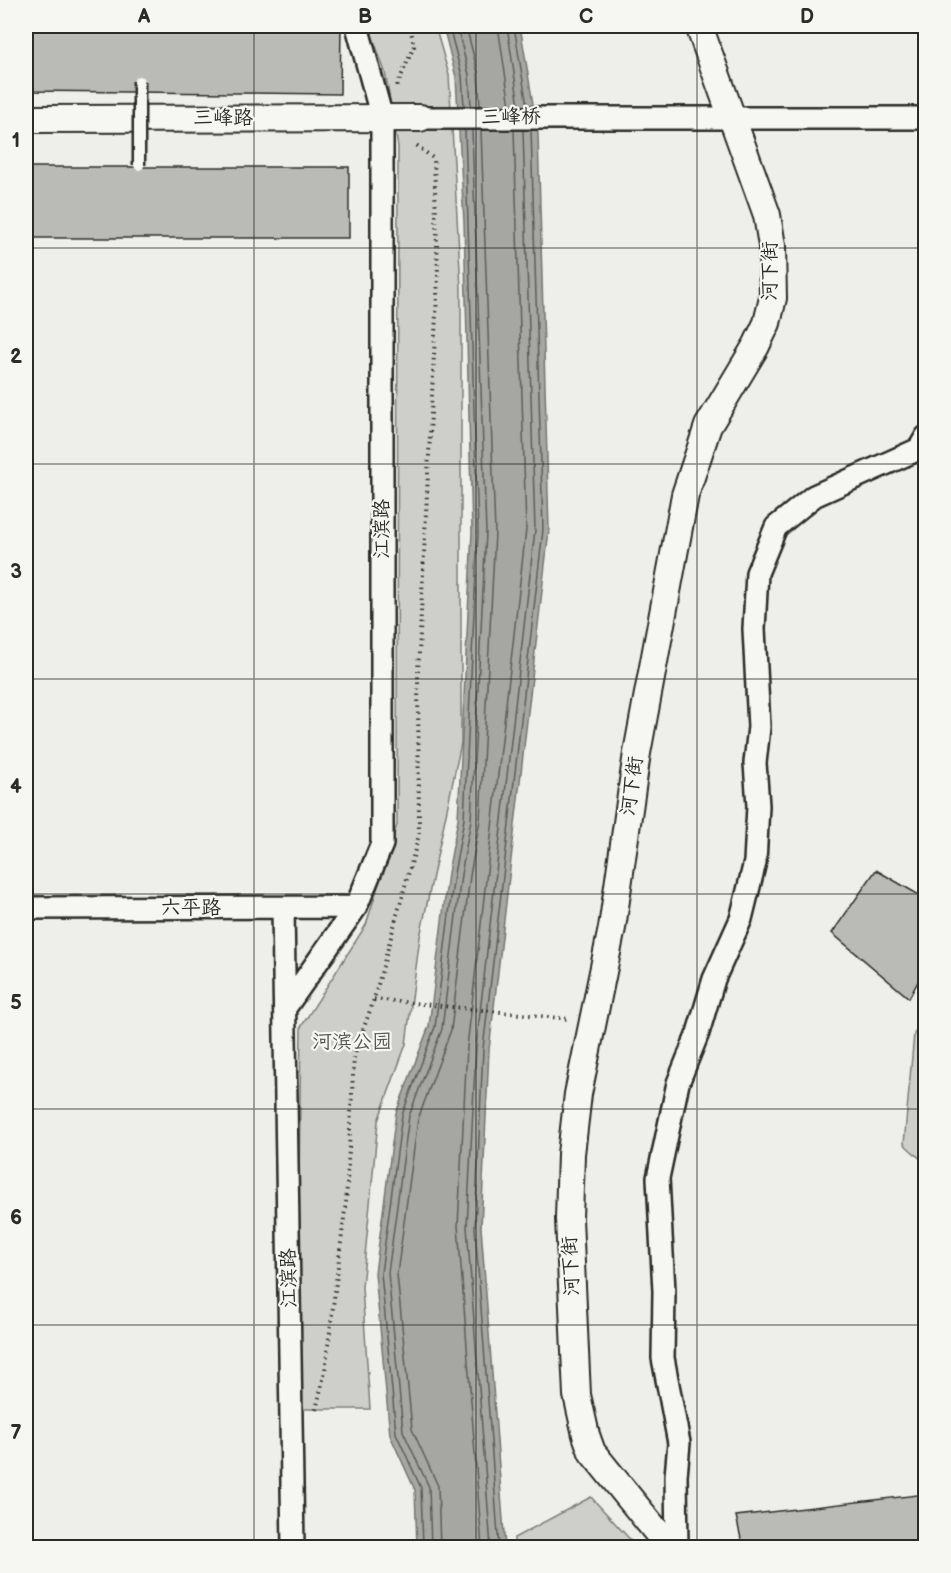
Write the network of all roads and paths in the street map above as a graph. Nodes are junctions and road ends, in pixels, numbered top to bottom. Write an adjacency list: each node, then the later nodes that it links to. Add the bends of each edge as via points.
1 (357, 26): 5 (street, 江滨路)
2 (410, 26): 5 (path, via 414,46)
3 (699, 26): 7 (street, 河下街)
4 (139, 81): 10 (lane, bridge)
5 (382, 118): 6 (street, 三峰路); 9 (street, 三峰路); 12 (street, 江滨路, via 382,844)
6 (420, 118): 7 (street, 三峰桥)
7 (733, 118): 8 (street, 三峰桥); 17 (street, 河下街, via 766,215 772,246 773,298 756,346 708,426 685,495 637,753)
8 (926, 118)
9 (26, 119)
10 (139, 165)
11 (926, 437): 20 (street, via 919,449 814,496 776,527 757,573 754,628 759,727 755,862 741,919 714,979 678,1083 658,1178 663,1358 679,1443)
12 (356, 907): 14 (street, 六平路); 16 (street, 江滨路)
13 (26, 908): 14 (street, 六平路)
14 (283, 909): 16 (street, 江滨路)
15 (374, 999): 17 (path)
16 (285, 1008): 18 (street, 江滨路)
17 (594, 1022): 19 (street, 河下街, via 578,1094 571,1154 569,1219 577,1395 592,1452)
18 (293, 1548)
19 (670, 1548)
20 (677, 1548)

